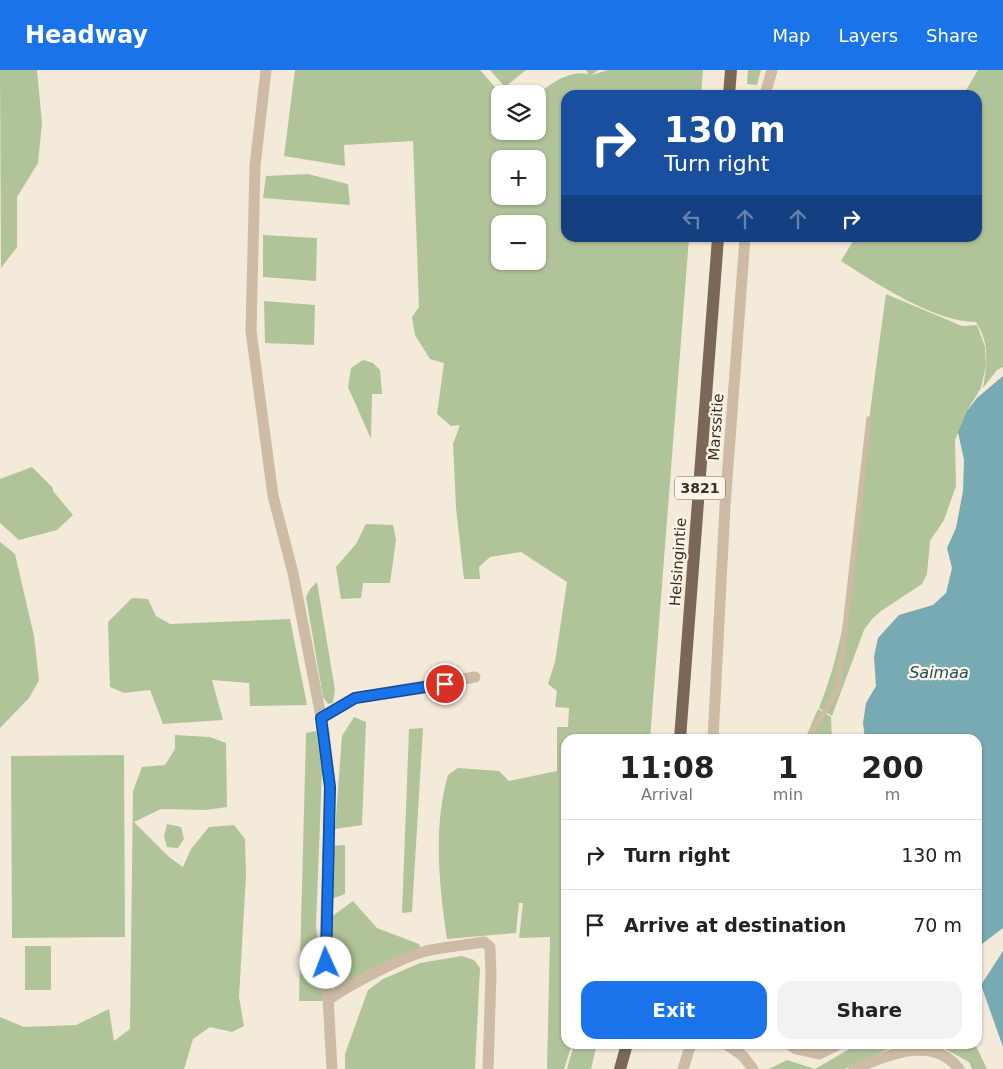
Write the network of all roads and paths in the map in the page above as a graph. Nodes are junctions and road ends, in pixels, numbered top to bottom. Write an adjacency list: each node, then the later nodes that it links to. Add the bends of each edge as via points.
1 (266, 70): 10 (street, via 255,166 251,331 273,496 291,564)
2 (731, 70): 4 (main road)
3 (772, 70): 5 (street)
4 (729, 90)
5 (766, 90)
6 (718, 242): 11 (main road, Helsingintie / 3821)
7 (745, 242): 12 (street, Marssitie, via 725,506)
8 (869, 419): 13 (lane, via 838,689)
9 (475, 678): 10 (street, via 355,698)
10 (321, 718): 14 (street, via 330,787 325,944)
11 (680, 734)
12 (713, 734)
13 (811, 734)
14 (328, 1000): 20 (street); 21 (street, via 377,972 424,952 484,942 490,947 491,975)
15 (626, 1049): 22 (main road)
16 (689, 1049): 23 (street)
17 (733, 1049): 24 (street)
18 (800, 1049): 19 (street, via 819,1054)
19 (829, 1049)
20 (332, 1069)
21 (488, 1069)
22 (620, 1069)
23 (683, 1069)
24 (753, 1069)
25 (854, 1069): 26 (street, via 898,1052 928,1050 951,1059)
26 (959, 1069)

